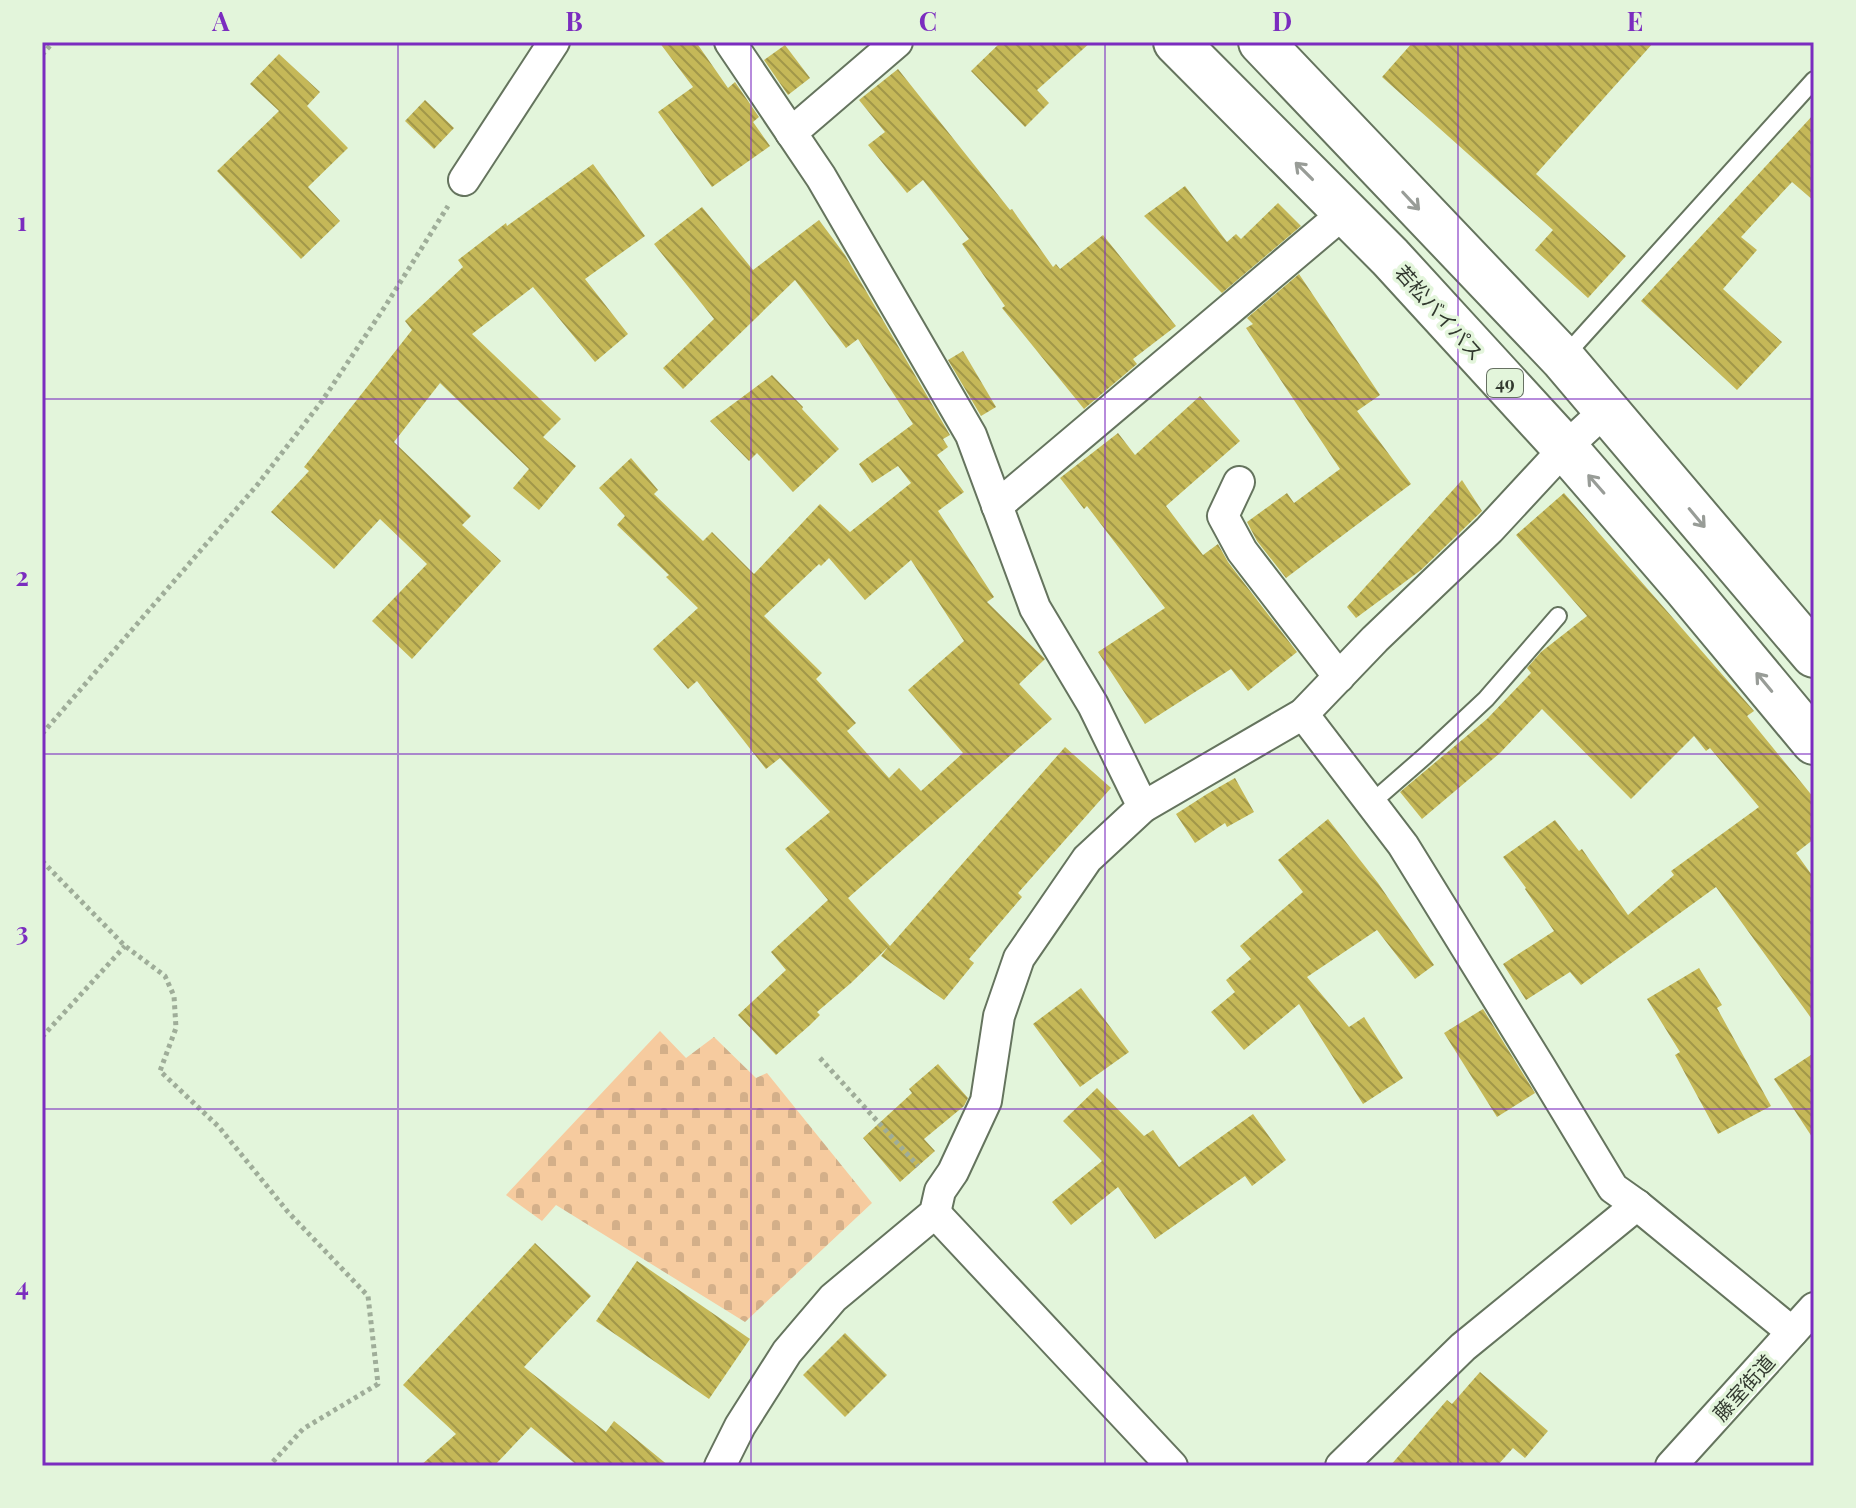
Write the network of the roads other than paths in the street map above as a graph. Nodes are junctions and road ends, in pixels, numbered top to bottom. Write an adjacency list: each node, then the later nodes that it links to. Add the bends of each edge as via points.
1 (554, 42): 8 (street)
2 (730, 42): 7 (street)
3 (897, 42): 7 (street)
4 (1176, 42): 9 (highway, 若松バイパス / 49, one-way to 4)
5 (1261, 42): 10 (highway, one-way to 10)
6 (1814, 80): 10 (lane)
7 (791, 133): 14 (street, via 971,435)
8 (464, 180)
9 (1345, 212): 12 (highway, 若松バイパス / 49); 14 (street)
10 (1563, 359): 11 (highway)
11 (1606, 410): 12 (street); 16 (highway, one-way to 16)
12 (1565, 448): 17 (street); 19 (highway, 若松バイパス / 49, one-way to 12)
13 (1239, 482): 17 (street, via 1223,516 1242,551)
14 (997, 506): 21 (street, via 1035,608 1093,705)
15 (1558, 616): 20 (lane, via 1486,699)
16 (1814, 655)
17 (1339, 677): 18 (street)
18 (1303, 714): 20 (street); 21 (street)
19 (1814, 742)
20 (1370, 804): 23 (street, via 1403,845 1613,1188)
21 (1143, 807): 22 (street, via 1087,859 1019,958 999,1016 986,1101)
22 (938, 1202): 26 (street, via 833,1298 787,1352); 27 (street)
23 (1637, 1205): 25 (street); 28 (street, via 1463,1347)
24 (1814, 1308): 25 (street, 藤室街道)
25 (1792, 1332): 29 (street, 藤室街道)
26 (720, 1466)
27 (1172, 1466)
28 (1341, 1466)
29 (1671, 1466)

